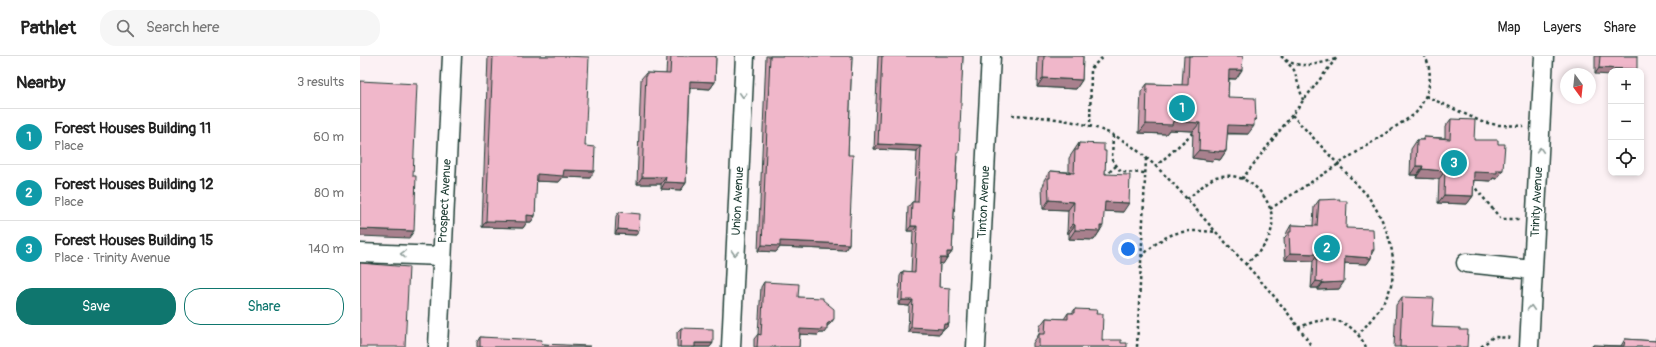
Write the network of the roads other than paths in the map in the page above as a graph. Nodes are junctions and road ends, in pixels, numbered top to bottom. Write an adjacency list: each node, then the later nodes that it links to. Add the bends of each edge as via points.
1 (452, 56): 6 (street, Prospect Avenue)
2 (745, 56): 11 (street, Union Avenue, one-way to 11)
3 (991, 56): 12 (street, Tinton Avenue)
4 (1544, 56): 8 (street, Trinity Avenue, one-way to 4)
5 (360, 253): 6 (street, one-way to 5)
6 (442, 256): 10 (street, Prospect Avenue)
7 (1466, 263): 8 (street)
8 (1533, 270): 9 (street, Trinity Avenue, one-way to 8)
9 (1529, 343)
10 (438, 347)
11 (731, 347)
12 (976, 347)

